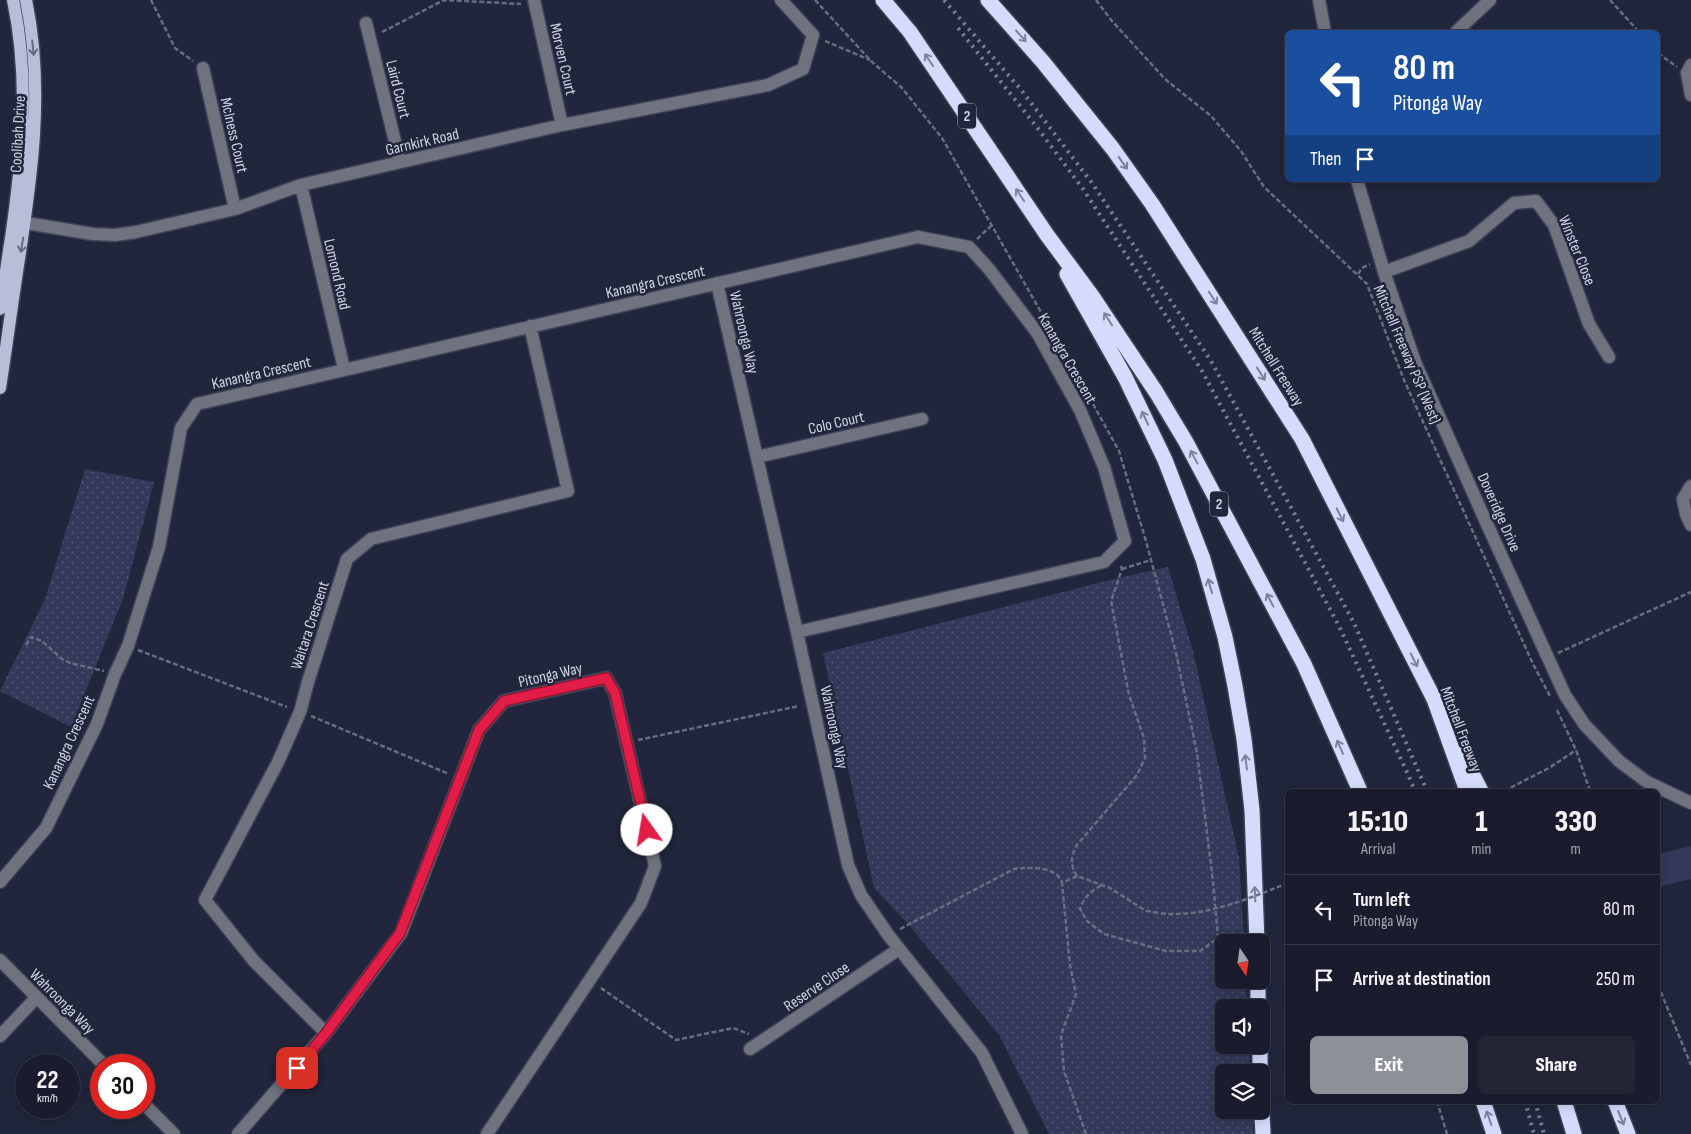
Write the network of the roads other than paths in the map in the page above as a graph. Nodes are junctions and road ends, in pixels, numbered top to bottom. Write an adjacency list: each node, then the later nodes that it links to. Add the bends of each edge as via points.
1 (13, 0): 20 (main road, Coolibah Drive, via 20,44 24,109)
2 (26, 0): 20 (main road, Coolibah Drive, one-way to 20, via 36,94 33,162)
3 (781, 0): 15 (street, Garnkirk Road, via 813,35 803,69 768,85)
4 (884, 0): 21 (highway, 2, one-way to 4, via 910,32)
5 (988, 0): 34 (highway, Mitchell Freeway, one-way to 34, via 1114,150 1235,332 1302,439)
6 (1319, 0): 10 (street)
7 (1490, 0): 11 (street)
8 (534, 2): 15 (street, Morven Court)
9 (366, 23): 16 (street, Laird Court)
10 (1325, 30)
11 (1458, 30)
12 (203, 68): 19 (street, McIness Court)
13 (1689, 69): 14 (street)
14 (1691, 95)
15 (562, 125): 16 (street, Garnkirk Road)
16 (400, 162): 18 (street, Garnkirk Road)
17 (1358, 182): 22 (street, Doveridge Drive)
18 (301, 185): 19 (street, Garnkirk Road); 27 (street, Lomond Road)
19 (235, 209): 20 (street, Garnkirk Road, via 115,235)
20 (20, 222): 24 (main road, Coolibah Drive); 28 (main road, Coolibah Drive, one-way to 28)
21 (1048, 235): 35 (highway, 2, one-way to 21, via 1304,664 1186,442 1098,304); 40 (highway, one-way to 21, via 1252,810 1244,739 1225,637 1203,559 1165,460 1126,377 1072,284)
22 (1384, 272): 26 (street, Winster Close, via 1468,241 1514,203 1536,201 1554,225 1589,324); 38 (street, Doveridge Drive, via 1415,362 1565,695 1606,750 1647,782)
23 (717, 283): 25 (street, Kanangra Crescent); 30 (street, Wahroonga Way); 33 (street, Kanangra Crescent, via 918,236 969,247 1038,334 1080,410 1104,468 1125,541 1104,562)
24 (0, 309)
25 (530, 326): 27 (street, Kanangra Crescent); 44 (street, Waitara Crescent, via 568,491 371,539 347,558 300,712 278,762 205,900 254,961)
26 (1609, 357)
27 (344, 369): 39 (street, Kanangra Crescent, via 197,404 181,428 159,547 128,646 97,724 46,828)
28 (0, 388)
29 (922, 419): 30 (street, Colo Court)
30 (757, 457): 33 (street, Wahroonga Way)
31 (1691, 486): 32 (street, via 1683,499)
32 (1691, 525)
33 (798, 632): 41 (street, Wahroonga Way, via 848,865 861,895)
34 (1434, 700): 36 (highway, Mitchell Freeway); 37 (highway)
35 (1359, 789)
36 (1466, 789)
37 (1480, 789)
38 (1691, 803)
39 (0, 882)
40 (1257, 934)
41 (899, 949): 46 (street, Reserve Close); 56 (street, Wahroonga Way, via 982,1053)
42 (0, 960): 43 (street, Wahroonga Way)
43 (36, 998): 45 (street); 47 (street, Wahroonga Way)
44 (326, 1033): 54 (street, Pitonga Way); 55 (street, Pitonga Way, via 400,933 479,730 504,701 606,678 615,693 655,866 641,903)
45 (0, 1036)
46 (750, 1049)
47 (93, 1054)
48 (1484, 1104): 58 (highway, one-way to 48)
49 (1565, 1104): 59 (highway)
50 (1616, 1104): 60 (highway, one-way to 60)
51 (155, 1115): 53 (street)
52 (1262, 1119): 57 (highway)
53 (174, 1134)
54 (238, 1134)
55 (487, 1134)
56 (1022, 1134)
57 (1263, 1134)
58 (1494, 1134)
59 (1574, 1134)
60 (1628, 1134)

